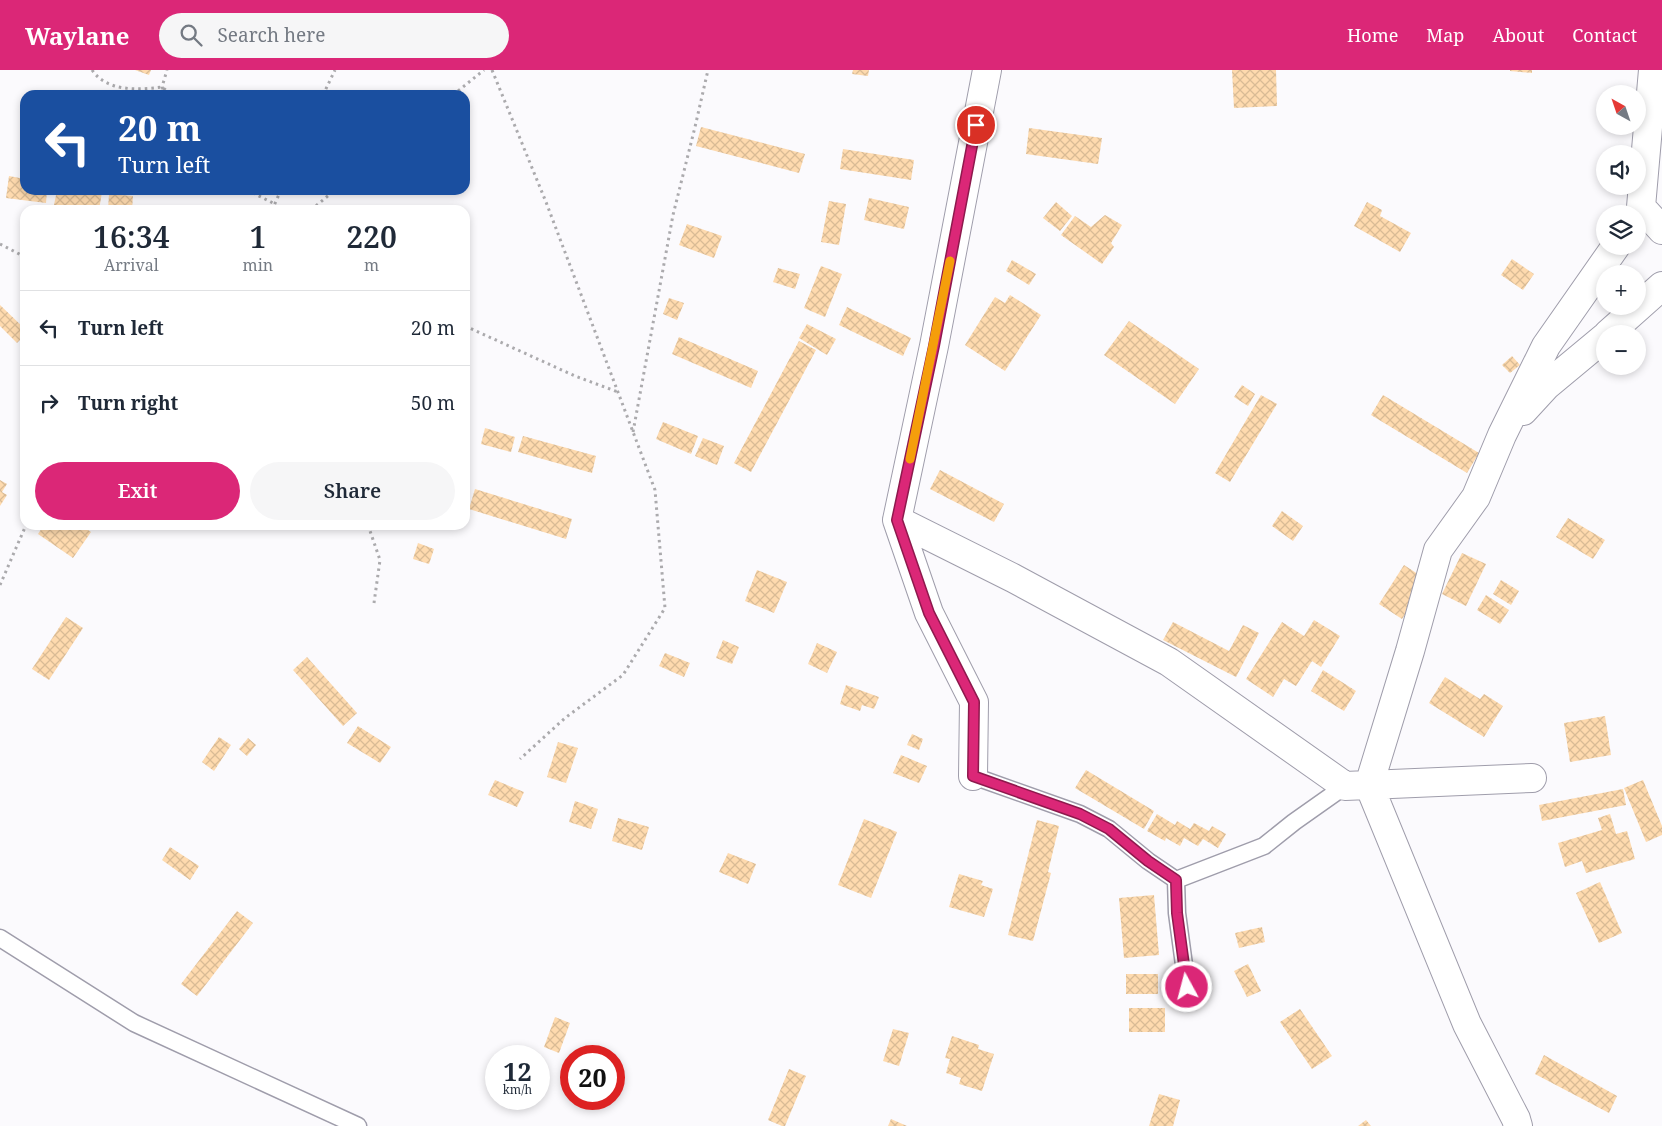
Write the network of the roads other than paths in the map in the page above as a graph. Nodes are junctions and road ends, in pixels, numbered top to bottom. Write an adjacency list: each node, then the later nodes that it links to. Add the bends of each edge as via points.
1 (987, 70): 11 (street)
2 (1653, 70): 3 (street)
3 (1640, 205)
4 (1646, 216): 5 (street)
5 (1662, 230)
6 (1610, 255): 10 (street, via 1546,346)
7 (1662, 286): 8 (street)
8 (1618, 325)
9 (1596, 344): 10 (street, via 1546,386)
10 (1502, 435): 14 (street, via 1476,497 1438,550 1410,651)
11 (897, 520): 12 (street, via 929,613 974,702); 14 (street, via 1169,662)
12 (973, 776): 15 (lane, via 1080,814 1109,829)
13 (1532, 778): 14 (street)
14 (1357, 786): 15 (lane, via 1294,822 1264,846); 19 (street)
15 (1176, 880): 17 (lane)
16 (0, 938): 18 (lane, via 134,1023)
17 (1187, 987)
18 (358, 1126)
19 (1518, 1126)

